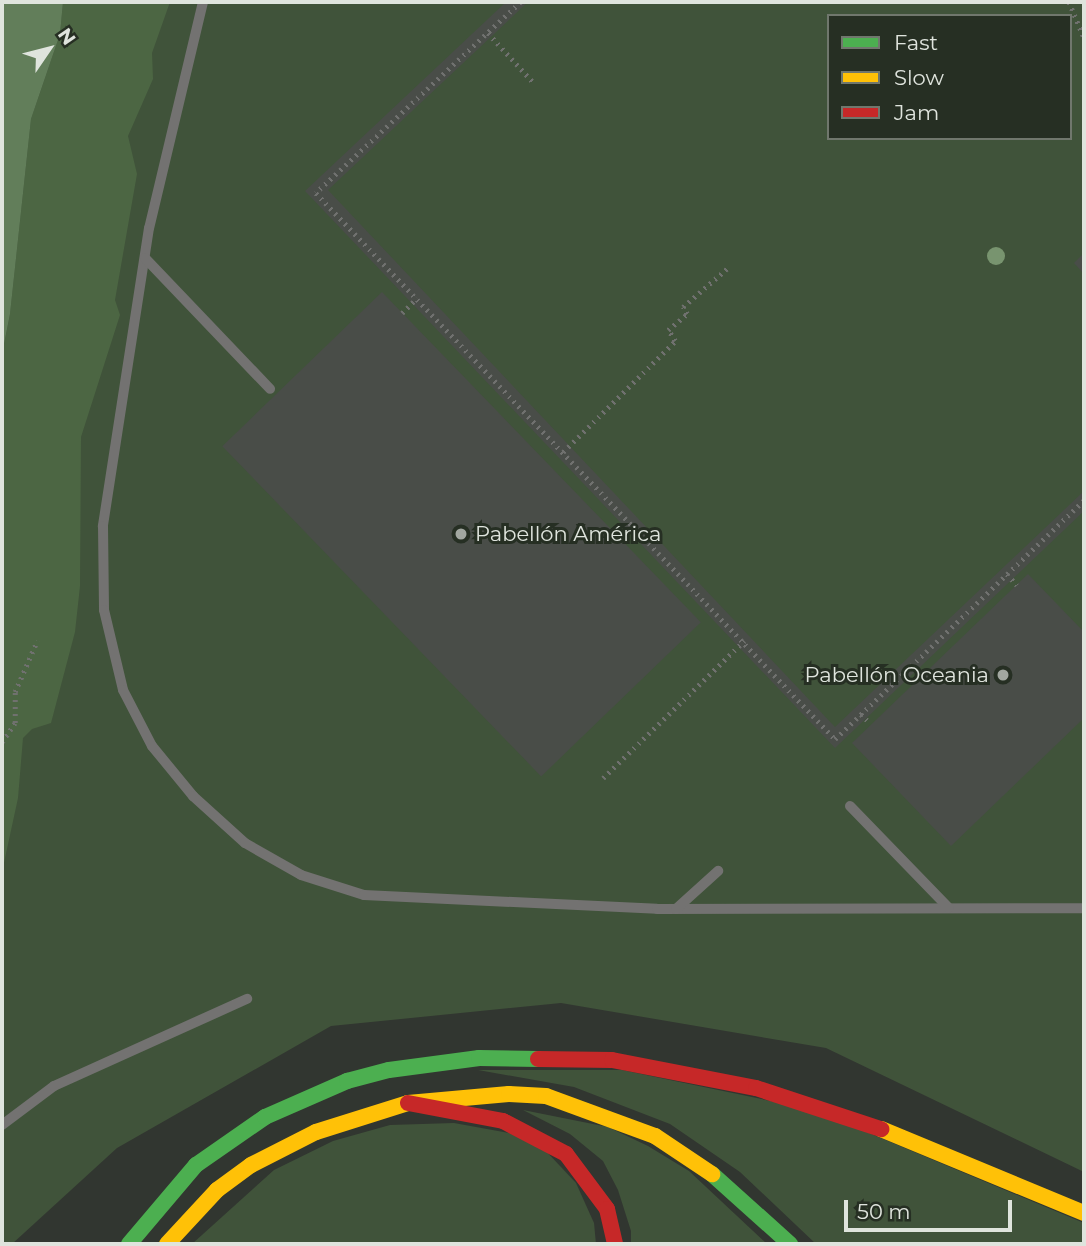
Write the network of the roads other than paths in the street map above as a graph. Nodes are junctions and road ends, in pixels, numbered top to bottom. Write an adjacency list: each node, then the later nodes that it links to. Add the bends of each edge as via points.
1 (203, 2): 2 (lane)
2 (145, 258): 3 (lane); 8 (lane, via 103,526 104,610 123,690 152,746 193,796 246,843 301,875 364,895)
3 (270, 389)
4 (850, 806): 6 (lane)
5 (719, 871): 8 (lane)
6 (949, 908): 7 (lane); 8 (lane)
7 (1084, 908)
8 (676, 909)
9 (247, 999): 11 (lane, via 54,1086)
10 (408, 1103): 14 (main road, via 316,1132 251,1166 217,1190); 15 (main road, via 503,1121 566,1154 607,1209); 16 (main road, via 509,1094 586,1107 687,1154)
11 (2, 1125)
12 (1084, 1213): 13 (main road, via 839,1112 756,1088 612,1060 479,1058 347,1081 265,1117 196,1165)
13 (128, 1244)
14 (167, 1244)
15 (615, 1244)
16 (790, 1244)

